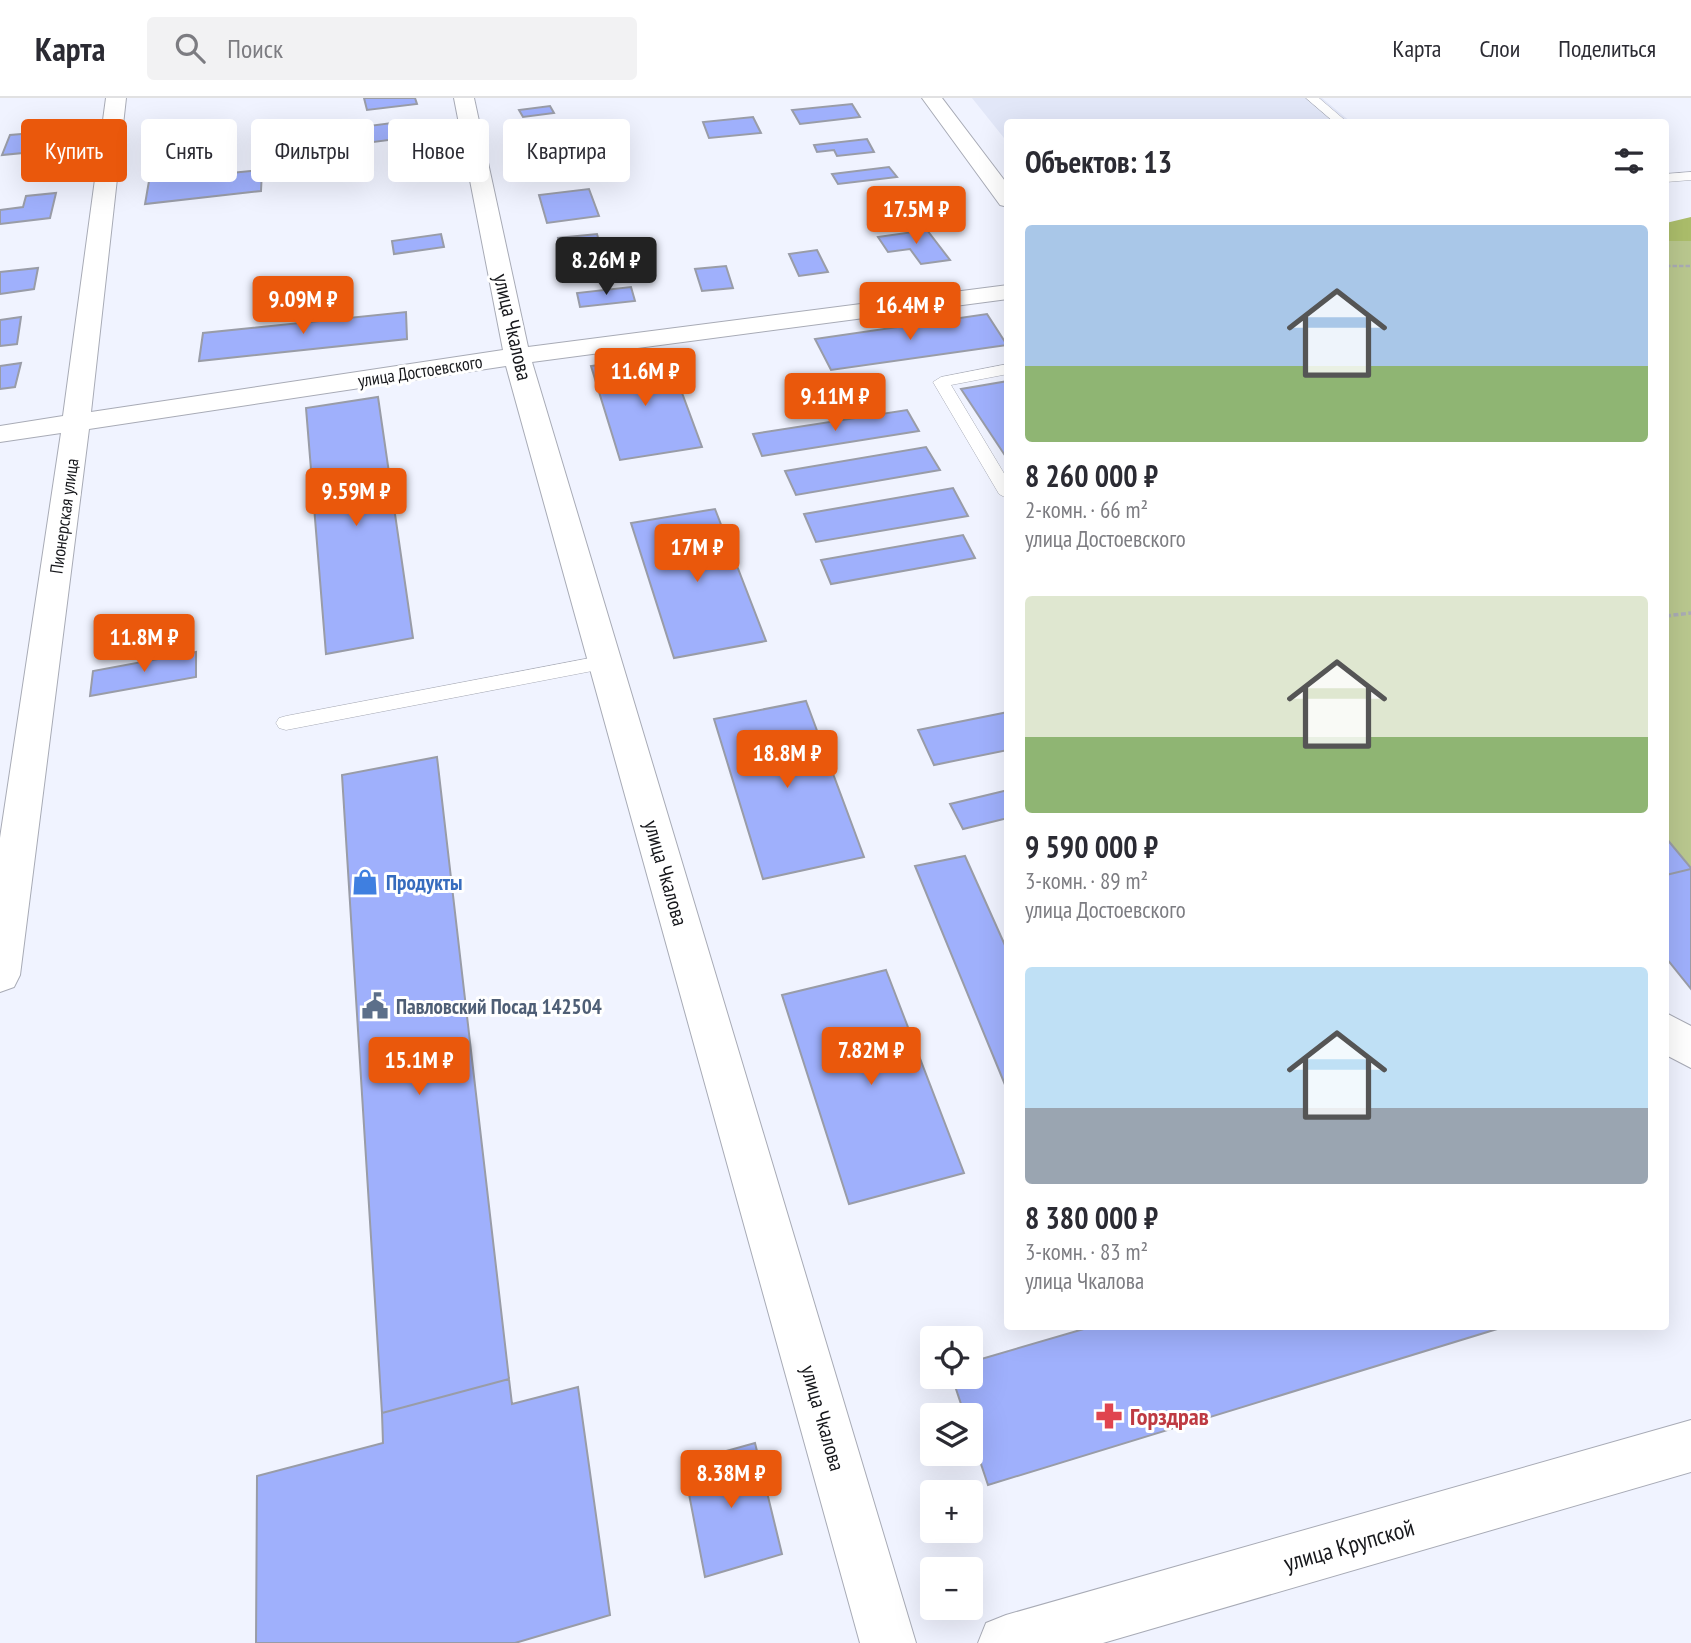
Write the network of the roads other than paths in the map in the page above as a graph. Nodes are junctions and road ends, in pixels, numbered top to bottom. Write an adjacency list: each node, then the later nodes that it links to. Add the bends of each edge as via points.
1 (116, 98): 12 (street, Пионерская улица)
2 (464, 98): 10 (street, улица Чкалова)
3 (932, 98): 8 (street)
4 (1312, 98): 5 (lane)
5 (1337, 119)
6 (1691, 176): 7 (lane)
7 (1669, 178)
8 (1004, 195)
9 (1004, 293): 10 (street, улица Достоевского)
10 (517, 356): 12 (street, улица Достоевского); 15 (street, улица Чкалова)
11 (1004, 370): 14 (lane, via 942,382)
12 (76, 424): 13 (street, улица Достоевского); 17 (street, Пионерская улица)
13 (0, 434)
14 (1004, 487)
15 (606, 662): 16 (lane); 21 (street, улица Чкалова)
16 (286, 723)
17 (0, 975)
18 (1669, 1033): 19 (street)
19 (1691, 1050)
20 (1691, 1446): 22 (street, улица Крупской)
21 (888, 1643)
22 (1006, 1643)

